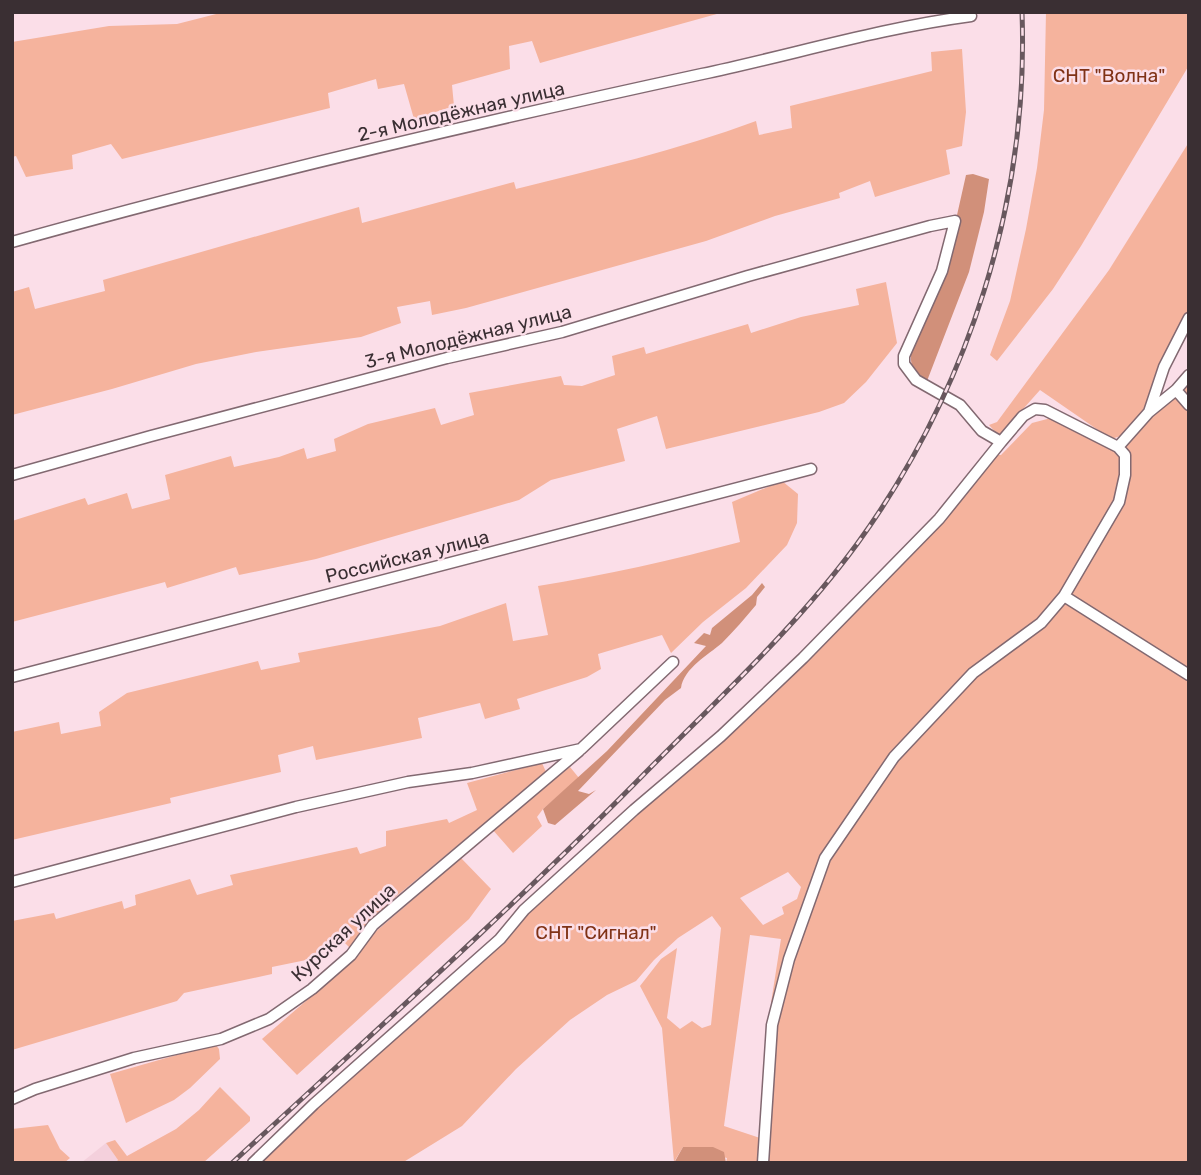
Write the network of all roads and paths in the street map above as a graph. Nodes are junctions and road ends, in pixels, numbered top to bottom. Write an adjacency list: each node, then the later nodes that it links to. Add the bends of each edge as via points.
1 (971, 16): 2 (street, 2-я Молодёжная улица, via 920,22 497,119)
2 (12, 242)
3 (1189, 318): 7 (street, via 1164,367)
4 (1189, 375): 5 (street)
5 (1176, 390): 6 (street); 7 (street)
6 (1189, 405)
7 (1149, 412): 9 (street)
8 (1001, 442): 9 (street, via 1035,409); 11 (street, 3-я Молодёжная улица, via 982,431 960,405 916,380 904,364 942,271 955,221 747,276 562,332 421,365); 19 (street, via 939,519 803,658)
9 (1118, 447): 12 (street, via 1125,455 1119,502)
10 (811, 470): 15 (street, Российская улица)
11 (12, 475)
12 (1064, 596): 14 (street); 20 (street, via 1041,623 973,673 894,757 825,858 789,958 772,1025)
13 (673, 662): 16 (street, Курская улица)
14 (1189, 675)
15 (12, 677)
16 (581, 749): 17 (street, via 296,807); 18 (street, Курская улица, via 373,925 351,955 312,989 269,1019 222,1039 134,1058)
17 (12, 881)
18 (12, 1099)
19 (253, 1163)
20 (763, 1163)

